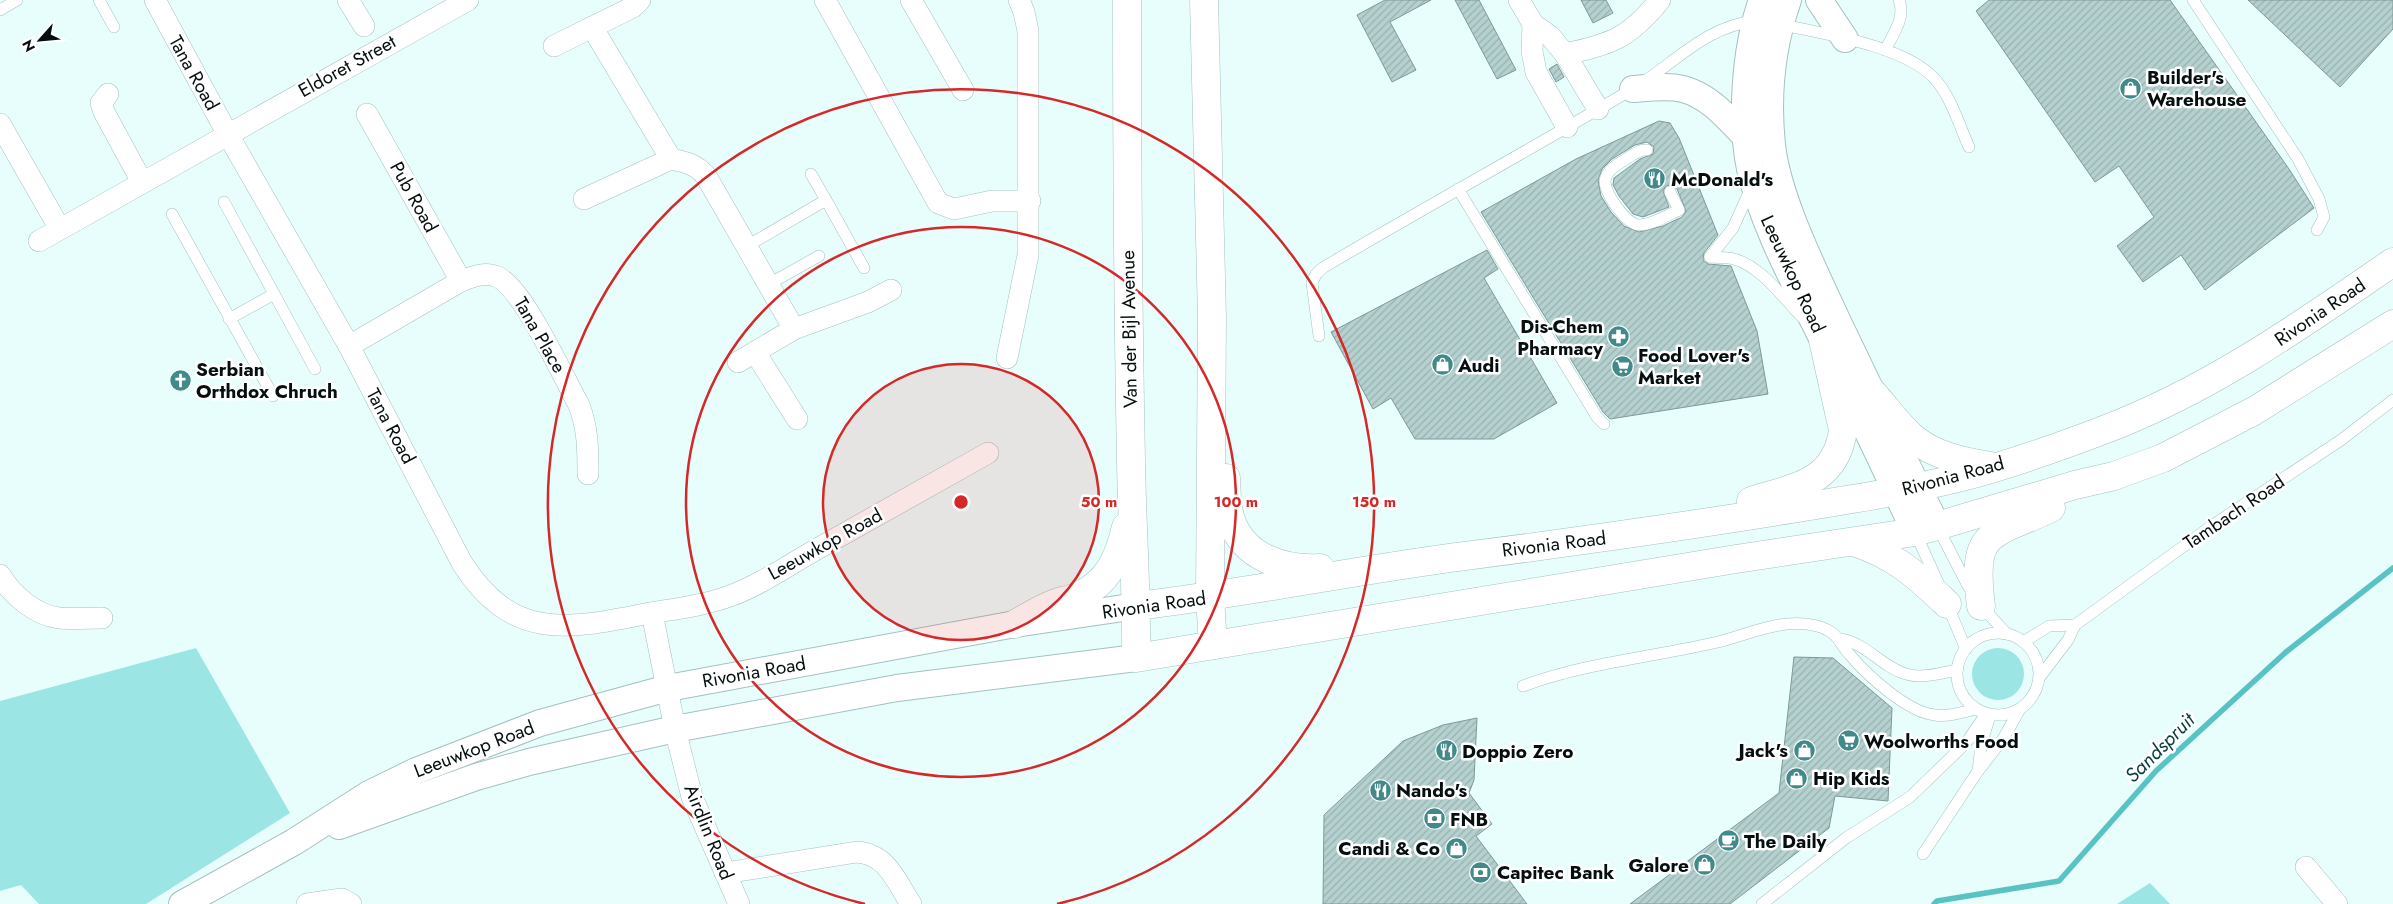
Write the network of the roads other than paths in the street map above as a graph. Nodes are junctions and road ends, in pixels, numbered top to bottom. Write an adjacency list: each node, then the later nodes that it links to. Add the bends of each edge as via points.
1 (17, 0): 18 (lane)
2 (99, 0): 22 (lane)
3 (155, 0): 35 (street, Tana Road)
4 (348, 0): 21 (street)
5 (468, 0): 35 (street, Eldoret Street)
6 (640, 0): 23 (street, via 633,7)
7 (825, 0): 47 (street, via 938,203 954,209 992,201)
8 (911, 0): 29 (street)
9 (1019, 0): 47 (street, via 1028,31)
10 (1126, 0): 80 (main road, Van der Bijl Avenue)
11 (1204, 0): 61 (main road)
12 (1519, 0): 20 (street)
13 (1660, 0): 27 (street, via 1642,23 1621,37)
14 (1788, 0): 19 (street, Leeuwkop Road)
15 (1818, 0): 24 (street)
16 (1899, 0): 26 (lane, via 1901,16)
17 (2192, 0): 51 (lane, via 2270,115 2313,188 2324,217)
18 (0, 10)
19 (1765, 15): 24 (lane); 28 (lane, via 1718,32 1691,47); 36 (street, Leeuwkop Road, via 1748,68); 70 (street, Leeuwkop Road, via 1772,75 1772,147 1781,183 1819,282)
20 (1533, 24): 27 (street, via 1550,36); 34 (street, via 1532,51 1536,72)
21 (364, 26)
22 (114, 27)
23 (592, 27): 25 (street); 39 (street)
24 (1845, 40): 26 (lane)
25 (554, 46)
26 (1886, 50): 37 (lane, via 1914,62 1936,79)
27 (1565, 54): 31 (street)
28 (1633, 89): 31 (lane); 36 (street, via 1669,87 1700,96 1718,108)
29 (963, 90)
30 (108, 94): 42 (street, via 101,102 104,112)
31 (1598, 109): 34 (lane)
32 (367, 114): 57 (street, Pub Road)
33 (0, 124): 50 (street)
34 (1567, 127): 43 (lane)
35 (227, 133): 42 (street, Eldoret Street); 67 (street, Tana Road)
36 (1746, 138): 41 (street, Leeuwkop Road)
37 (1969, 147)
38 (1646, 150): 44 (lane, via 1640,150 1608,172 1605,180 1612,200 1629,222 1639,225 1679,210)
39 (670, 158): 45 (street); 53 (street, via 700,169)
40 (812, 174): 46 (lane)
41 (1753, 181): 66 (street, Leeuwkop Road, via 1766,218); 66 (lane, via 1733,228 1710,257 1733,259 1759,272)
42 (142, 182): 50 (street, Eldoret Street)
43 (1458, 188): 65 (lane, via 1316,274 1312,295); 74 (lane)
44 (1670, 192)
45 (584, 199)
46 (826, 200): 53 (lane); 56 (lane)
47 (1030, 201): 68 (street, via 1028,255)
48 (224, 202): 60 (lane)
49 (172, 214): 62 (lane)
50 (60, 229): 52 (street, Eldoret Street)
51 (2317, 230)
52 (39, 241)
53 (746, 246): 58 (street)
54 (818, 256): 58 (lane)
55 (2393, 262): 76 (main road, Rivonia Road, via 2224,374 2101,431)
56 (864, 268)
57 (461, 281): 67 (street, Tana Place); 77 (street, Tana Place, via 478,275 495,276 504,280 521,300 579,405 586,424)
58 (769, 284): 64 (street)
59 (891, 290): 64 (street, via 868,302)
60 (274, 294): 62 (lane); 69 (lane)
61 (1212, 317): 84 (main road, via 1227,506 1238,534 1259,556 1290,567); 86 (main road)
62 (230, 319): 71 (lane)
63 (2393, 324): 78 (main road, via 2211,435 2163,458 2114,476)
64 (794, 328): 73 (street, via 747,357)
65 (1319, 336)
66 (1824, 340): 79 (street, Leeuwkop Road); 82 (main road, via 1843,430 1837,454 1826,472 1801,485)
67 (349, 346): 90 (street, Tana Road, via 462,562 476,585 492,601 532,622 566,626)
68 (1007, 358)
69 (315, 369)
70 (1871, 391): 76 (main road, via 1907,432 1925,447 1964,462); 79 (street, Leeuwkop Road)
71 (273, 396)
72 (2393, 400): 93 (lane, Tambach Road, via 2341,440 2210,527)
73 (797, 419)
74 (1604, 424)
75 (988, 453): 90 (street, Leeuwkop Road, via 744,590 719,599)
76 (1995, 467): 79 (main road, Rivonia Road)
77 (588, 474)
78 (2075, 485): 81 (main road); 89 (main road, via 2068,498 2058,506 2002,528 1984,544 1978,564)
79 (1907, 489): 81 (street, Leeuwkop Road); 82 (main road, Rivonia Road)
80 (1131, 503): 88 (main road, Van der Bijl Avenue); 92 (main road, via 1121,547 1108,575 1092,590)
81 (1926, 529): 83 (main road); 87 (lane); 89 (lane)
82 (1647, 532): 84 (main road, Rivonia Road)
83 (1854, 542): 87 (main road, via 1900,562); 97 (main road)
84 (1394, 565): 86 (main road, Rivonia Road)
85 (0, 575): 91 (street, via 31,608 58,618)
86 (1210, 597): 88 (main road, Rivonia Road); 97 (main road)
87 (1947, 604): 98 (lane)
88 (1137, 606): 92 (street, Rivonia Road); 99 (main road, Van der Bijl Avenue)
89 (1981, 606): 94 (lane)
90 (652, 613): 103 (street)
91 (102, 618)
92 (1015, 624): 103 (street, Rivonia Road)
93 (2075, 624): 96 (lane, via 2049,626); 101 (lane, Tambach Road, via 2068,640)
94 (2008, 634): 96 (lane); 98 (lane, via 1984,636)
95 (1840, 640): 100 (lane, via 1858,644 1905,674 1923,676); 102 (lane, via 1818,626 1785,624 1717,642 1570,672); 105 (lane, via 1855,661 1915,708 1935,715)
96 (2022, 642): 101 (lane, via 2035,658)
97 (1213, 645): 99 (main road)
98 (1966, 649): 100 (lane)
99 (1136, 658): 106 (street, via 897,688)
100 (1957, 670): 105 (lane, via 1959,688 1969,703)
101 (2039, 678): 104 (lane, Tambach Road, via 2033,696)
102 (1523, 686)
103 (668, 688): 106 (street); 108 (street, Leeuwkop Road, via 540,723 416,771 369,794)
104 (2020, 709): 105 (lane, via 2003,715); 107 (lane, Tambach Road, via 2004,739)
105 (1984, 713): 107 (lane); 117 (lane, via 1966,743 1910,796 1846,838)
106 (675, 729): 108 (street, Leeuwkop Road, via 476,777); 111 (street, Airdlin Road, via 696,809)
107 (1978, 771): 109 (lane, Tambach Road)
108 (294, 842): 112 (street, Leeuwkop Road)
109 (1924, 854)
110 (2306, 867): 118 (street)
111 (725, 873): 115 (street, Airdlin Road); 116 (street, via 857,852 869,853 886,865)
112 (182, 904)
113 (307, 904): 114 (street, via 342,899)
114 (351, 904)
115 (739, 904)
116 (911, 904)
117 (1762, 904)
118 (2337, 904)

